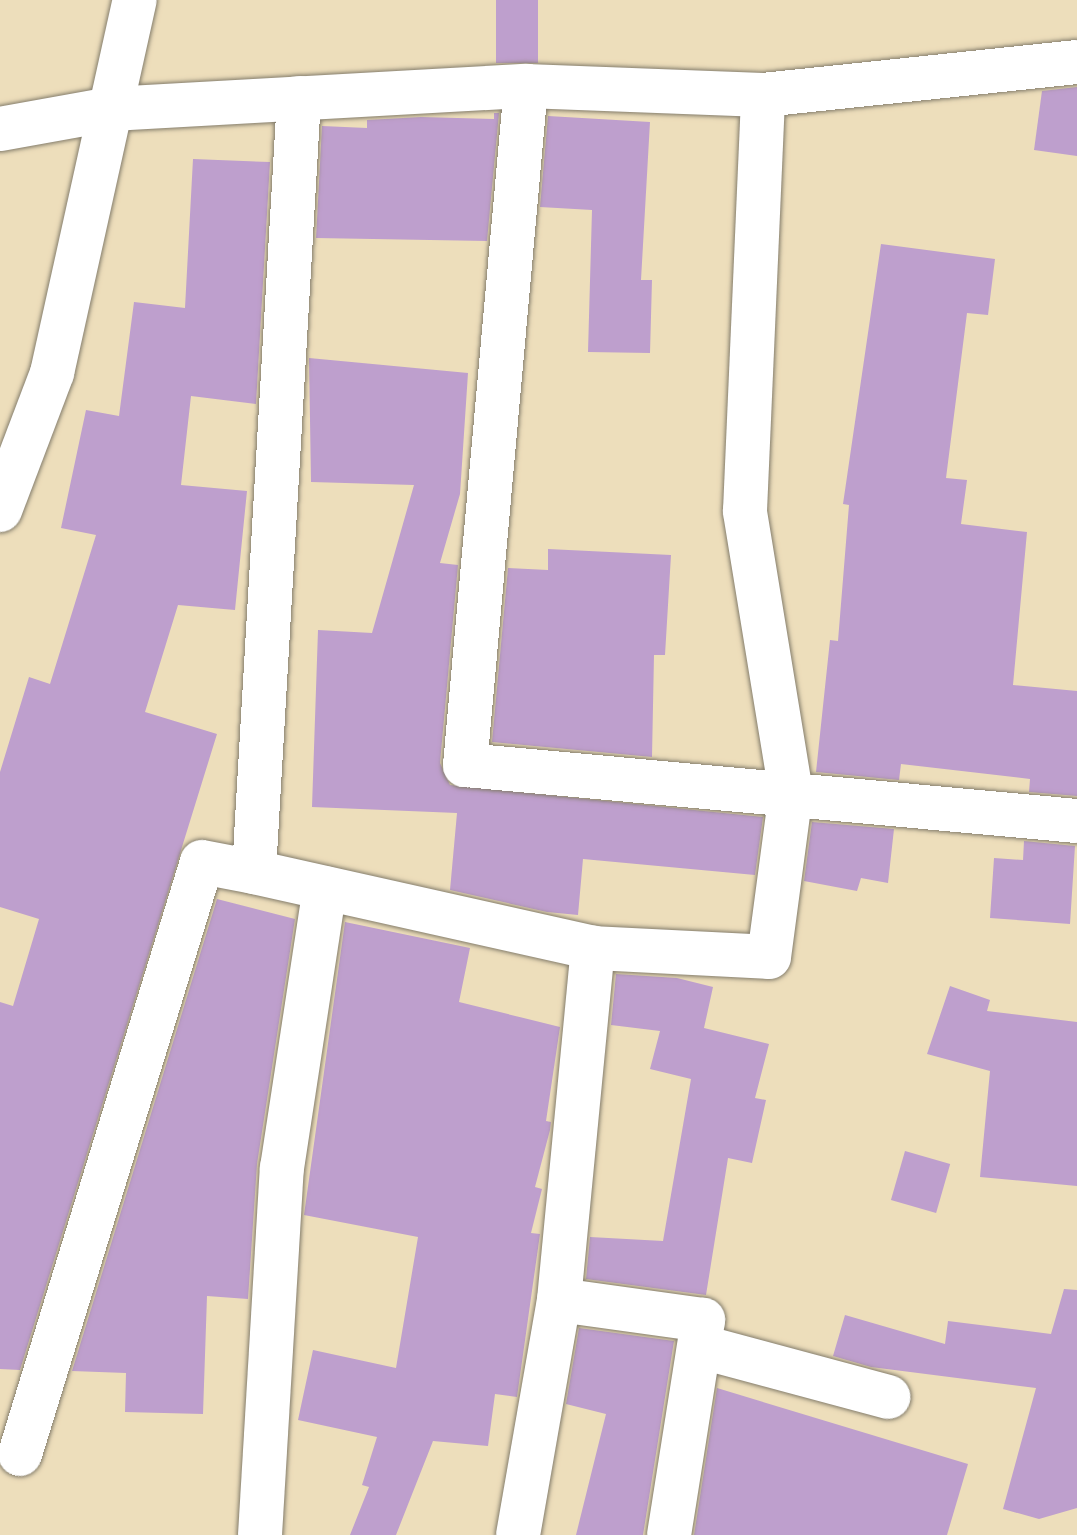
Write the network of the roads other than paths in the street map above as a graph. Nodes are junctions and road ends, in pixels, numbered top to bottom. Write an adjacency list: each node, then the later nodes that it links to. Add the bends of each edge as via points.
1 (135, 0): 6 (street)
2 (1077, 62): 4 (street)
3 (526, 86): 4 (street); 5 (street); 9 (street, via 465,765)
4 (763, 95): 9 (street, via 745,511)
5 (299, 98): 6 (street); 11 (street)
6 (111, 109): 7 (street); 8 (street, via 52,373)
7 (0, 129)
8 (0, 510)
9 (791, 793): 10 (street); 13 (street, via 769,957)
10 (1077, 821)
11 (254, 872): 12 (street); 17 (street, via 202,862)
12 (325, 888): 13 (street); 18 (street, via 282,1168)
13 (593, 948): 14 (street)
14 (559, 1300): 15 (street, via 703,1320); 19 (street)
15 (702, 1347): 16 (street); 20 (street)
16 (888, 1397)
17 (20, 1454)
18 (260, 1535)
19 (518, 1535)
20 (669, 1535)

